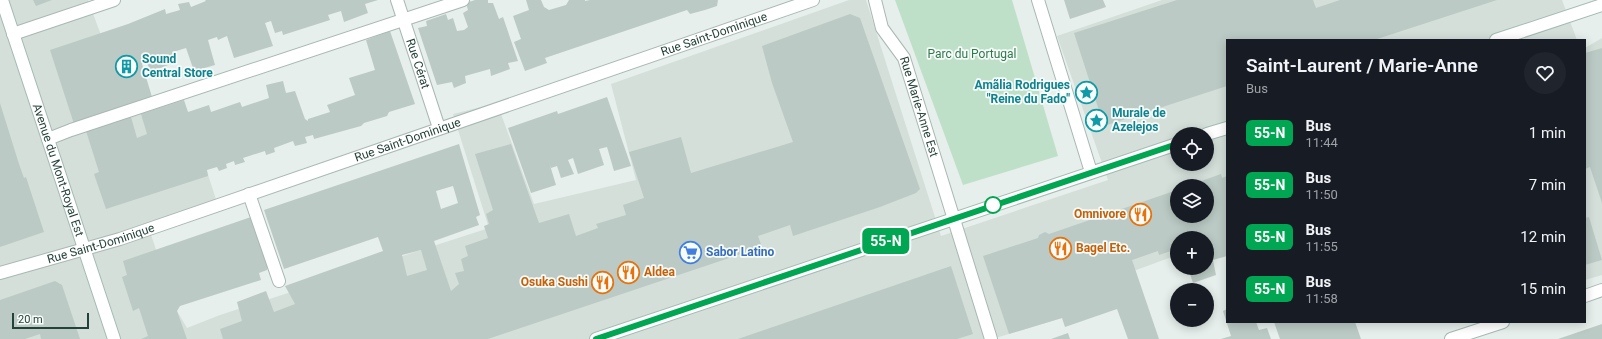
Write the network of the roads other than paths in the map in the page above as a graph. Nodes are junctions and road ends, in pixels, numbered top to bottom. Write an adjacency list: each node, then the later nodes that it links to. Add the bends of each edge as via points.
1 (2, 0): 10 (street, Avenue du Mont-Royal Est)
2 (114, 0): 10 (street)
3 (397, 0): 9 (street, Rue Cérat)
4 (463, 0): 9 (street)
5 (813, 0): 12 (street, Rue Saint-Dominique)
6 (875, 0): 19 (street, Rue Marie-Anne Est, via 882,28 904,58)
7 (1038, 0): 17 (street)
8 (1602, 5): 11 (street)
9 (404, 20): 12 (street, Rue Cérat); 15 (street)
10 (13, 34): 15 (street, Avenue du Mont-Royal Est)
11 (1499, 39)
12 (439, 128): 18 (street, Rue Saint-Dominique)
13 (1226, 128): 14 (street)
14 (1214, 132)
15 (48, 139): 20 (street, Avenue du Mont-Royal Est)
16 (1170, 146): 17 (street)
17 (1091, 172): 19 (street)
18 (250, 194): 20 (street, Rue Saint-Dominique); 22 (street)
19 (954, 219): 27 (street); 28 (street, Rue Marie-Anne Est)
20 (85, 249): 21 (street, Rue Saint-Dominique); 26 (street, Avenue du Mont-Royal Est)
21 (0, 274)
22 (279, 281)
23 (1602, 290): 24 (street)
24 (1586, 296)
25 (1501, 323): 29 (street)
26 (114, 339)
27 (596, 339)
28 (991, 339)
29 (1451, 339)

